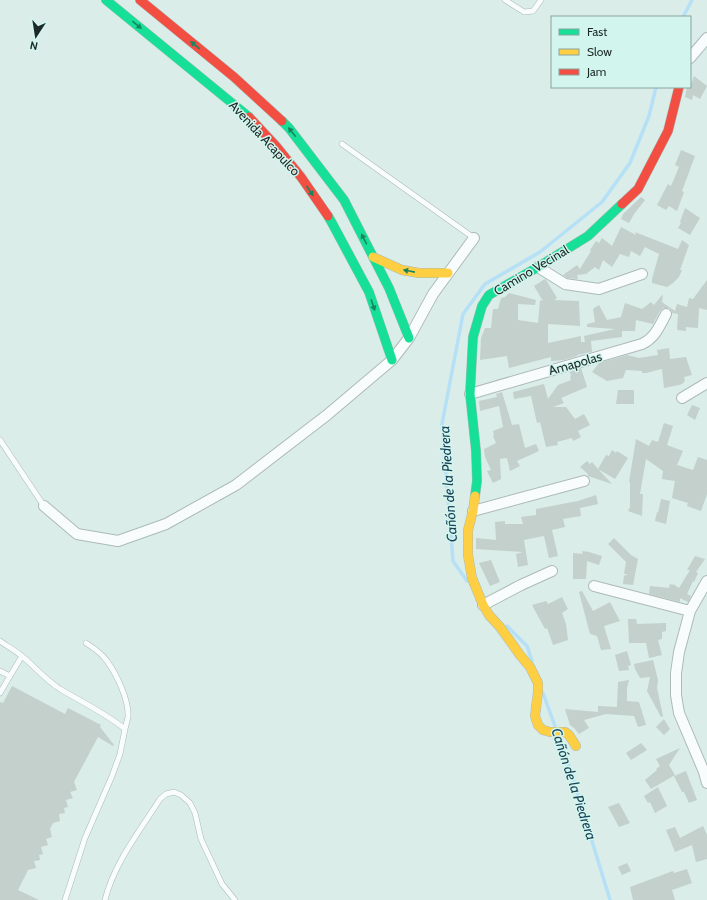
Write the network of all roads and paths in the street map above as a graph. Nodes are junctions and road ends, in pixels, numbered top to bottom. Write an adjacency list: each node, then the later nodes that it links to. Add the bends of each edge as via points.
1 (106, 0): 16 (main road, Avenida Acapulco, one-way to 16, via 248,116 301,177 332,223 369,292)
2 (140, 0): 10 (main road, Avenida Acapulco, one-way to 2, via 344,200 289,128 234,77)
3 (505, 0): 4 (lane, via 524,12 532,11)
4 (541, 0)
5 (707, 38): 6 (street)
6 (691, 57)
7 (679, 88): 11 (main road, Camino Vecinal, via 668,131 638,189 588,236)
8 (342, 144): 9 (lane)
9 (474, 238): 12 (street)
10 (373, 257): 12 (main road, one-way to 10, via 419,273 402,270); 15 (main road, Avenida Acapulco, via 389,288)
11 (538, 267): 13 (street, via 565,284 599,289); 18 (main road, Camino Vecinal, via 490,295 482,306 473,337)
12 (448, 272): 15 (street)
13 (642, 274)
14 (666, 314): 18 (street, Amapolas, via 654,335 642,344)
15 (409, 338): 16 (street)
16 (392, 360): 22 (street, via 327,415 236,485 166,524 118,541 111,540 77,534)
17 (707, 383): 19 (street)
18 (470, 394): 23 (main road, Camino Vecinal, via 477,481)
19 (682, 398)
20 (0, 440): 22 (lane)
21 (584, 481): 23 (street)
22 (44, 506)
23 (473, 511): 27 (main road, Camino Vecinal, via 468,530 468,555 472,578)
24 (552, 571): 27 (street)
25 (707, 581): 28 (street)
26 (594, 586): 28 (street)
27 (483, 605): 36 (main road, Camino Vecinal, via 530,668 538,683 535,716 538,724 543,730 564,732)
28 (690, 611): 37 (street, via 679,652 676,694 679,713)
29 (0, 640): 31 (lane)
30 (86, 642): 35 (lane, via 107,661 118,680 127,709)
31 (22, 656): 33 (lane); 35 (lane, via 59,688)
32 (0, 671): 33 (lane)
33 (10, 676): 34 (lane)
34 (0, 693)
35 (125, 729): 38 (lane, via 120,754 85,838)
36 (576, 746)
37 (707, 783)
38 (65, 900)
39 (106, 900): 40 (lane, via 122,859 160,800 166,794 174,792 190,803 201,839 222,884)
40 (235, 900)

